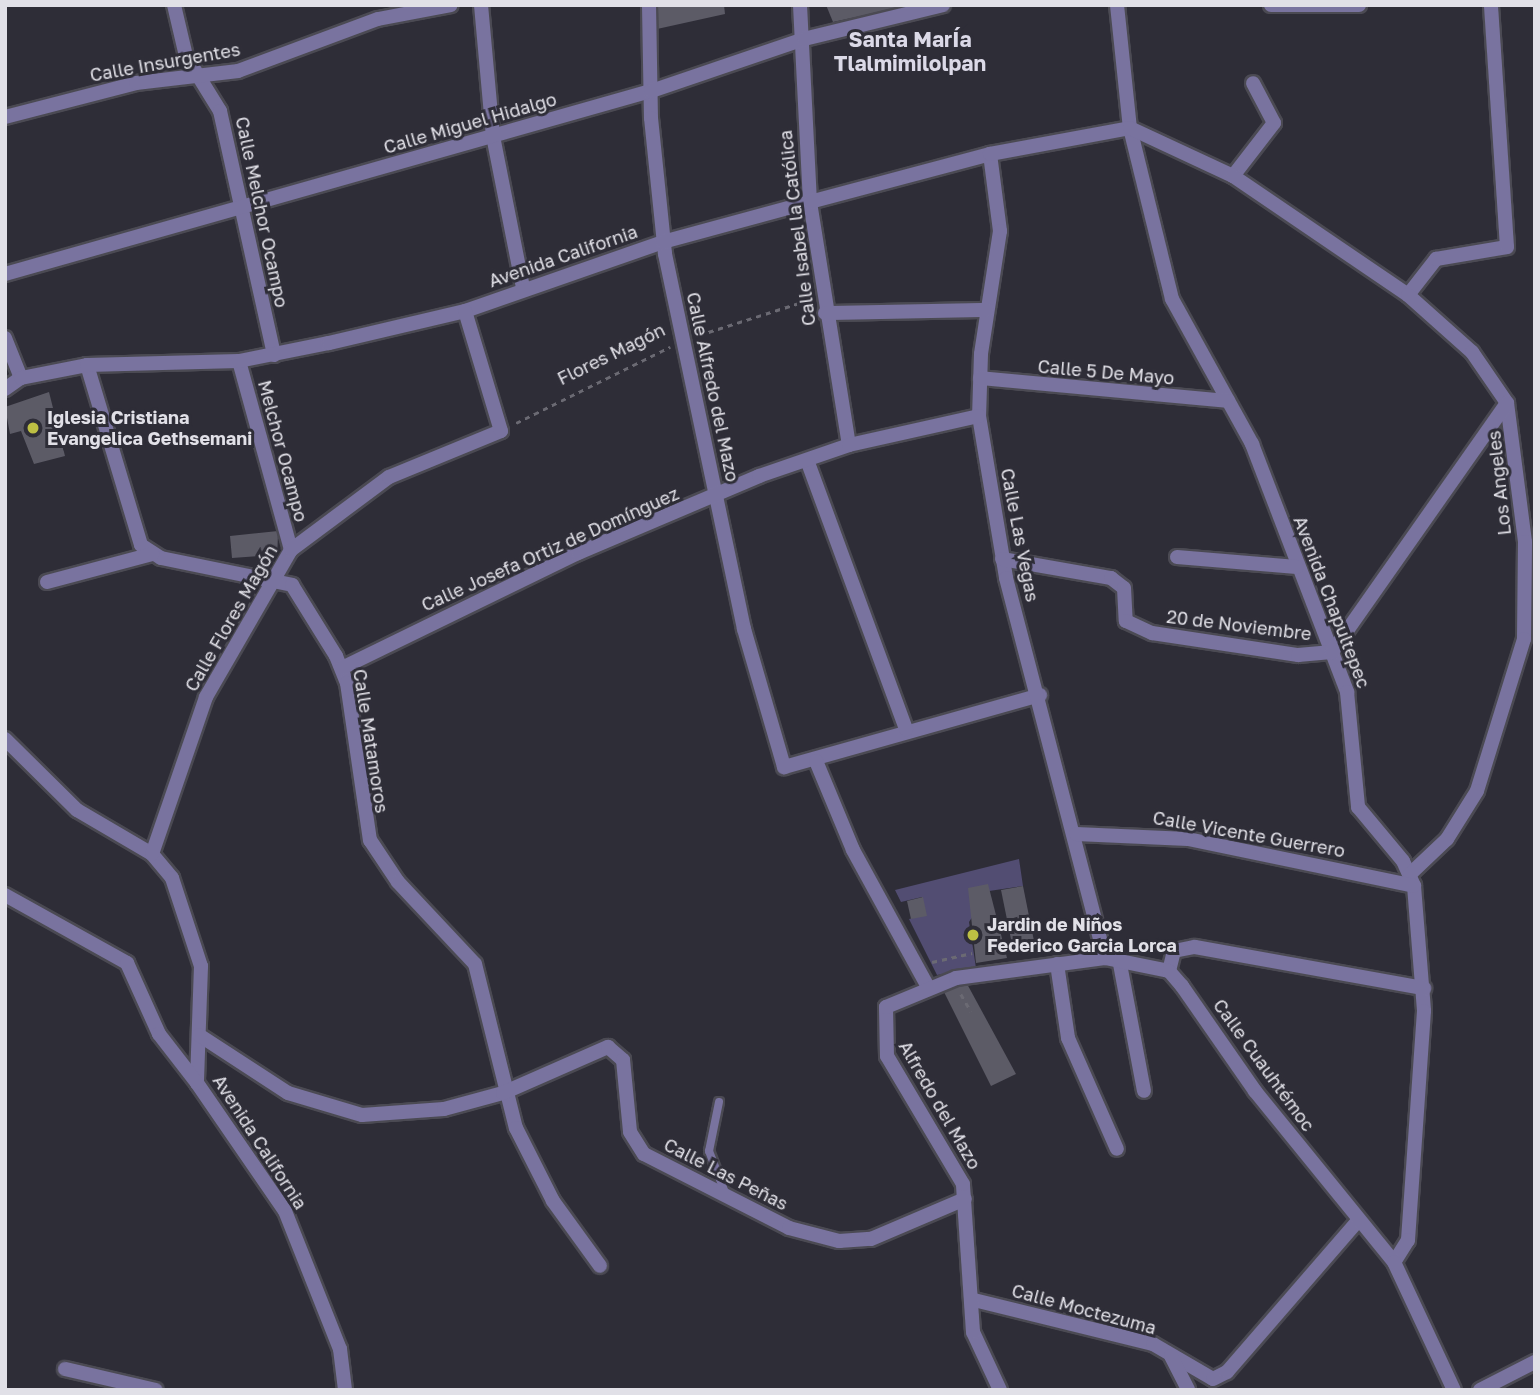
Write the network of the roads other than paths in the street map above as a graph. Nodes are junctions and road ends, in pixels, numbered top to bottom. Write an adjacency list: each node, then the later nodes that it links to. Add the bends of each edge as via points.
1 (174, 5): 12 (street, Calle Melchor Ocampo, via 187,56)
2 (451, 5): 12 (street, Calle Insurgentes, via 378,19 238,71)
3 (481, 5): 17 (street)
4 (649, 5): 14 (street, Calle Alfredo del Mazo)
5 (800, 5): 11 (street, Calle Isabel la Católica)
6 (943, 5): 11 (street, Calle Miguel Hidalgo)
7 (1117, 5): 16 (street, Avenida Chapultepec)
8 (1272, 5): 9 (street)
9 (1359, 5)
10 (1491, 5): 25 (street, via 1507,247 1436,259)
11 (804, 39): 14 (street, Calle Miguel Hidalgo); 20 (street, Calle Isabel la Católica, via 800,86)
12 (200, 77): 15 (street, Calle Insurgentes, via 136,83); 21 (street, Calle Melchor Ocampo, via 220,111)
13 (1253, 83): 19 (street, via 1274,123)
14 (651, 91): 17 (street, Calle Miguel Hidalgo); 22 (street, Calle Alfredo del Mazo)
15 (5, 117)
16 (1130, 128): 18 (street, Avenida California); 19 (street, Los Angeles); 36 (street, Avenida Chapultepec, via 1172,299)
17 (493, 136): 21 (street, Calle Miguel Hidalgo); 24 (street)
18 (990, 154): 20 (street, Avenida California); 26 (street, Calle Las Vegas, via 1000,231)
19 (1233, 176): 25 (street, Los Angeles)
20 (810, 202): 22 (street, Avenida California); 28 (street, Calle Isabel la Católica)
21 (242, 211): 23 (street, Calle Miguel Hidalgo); 30 (street, Calle Melchor Ocampo)
22 (663, 242): 24 (street, Avenida California); 41 (street, Calle Alfredo del Mazo)
23 (5, 274)
24 (523, 288): 27 (street, Avenida California)
25 (1408, 295): 37 (street, Los Angeles, via 1472,352)
26 (987, 310): 28 (street); 34 (street, Calle Las Vegas)
27 (465, 311): 30 (street, Avenida California); 42 (street, Calle Flores Magón, via 500,431 389,477)
28 (825, 313): 39 (street, Calle Isabel la Católica)
29 (5, 338): 33 (street)
30 (274, 355): 31 (street, Avenida California)
31 (239, 361): 32 (street, Avenida California); 42 (street, Melchor Ocampo)
32 (87, 365): 33 (street, Avenida California); 43 (street, via 134,533)
33 (21, 378): 35 (street, Avenida California)
34 (981, 378): 36 (street, Calle 5 De Mayo); 38 (street, Calle Las Vegas)
35 (5, 389)
36 (1228, 401): 46 (street, Avenida Chapultepec, via 1252,444)
37 (1507, 403): 49 (street, Los Angeles, via 1517,456); 50 (street, 20 de Noviembre)
38 (979, 416): 39 (street, Calle Josefa Ortiz de Domínguez); 45 (street, Calle Las Vegas)
39 (849, 445): 40 (street, Calle Josefa Ortiz de Domínguez)
40 (807, 460): 41 (street, Calle Josefa Ortiz de Domínguez); 53 (street)
41 (717, 495): 51 (street, Calle Josefa Ortiz de Domínguez, via 578,553); 55 (street, Calle Alfredo del Mazo, via 756,675 787,769)
42 (291, 550): 47 (street, Calle Flores Magón)
43 (152, 554): 47 (street, Calle Matamoros); 48 (street)
44 (1177, 557): 46 (street)
45 (1002, 559): 50 (street, 20 de Noviembre, via 1111,578 1124,588 1126,621 1152,633 1298,654); 52 (street, Calle Las Vegas)
46 (1297, 567): 50 (street, Avenida Chapultepec)
47 (276, 578): 51 (street, Calle Matamoros, via 300,595); 57 (street, Calle Flores Magón, via 206,697)
48 (47, 582)
49 (1532, 612): 58 (street, Los Angeles, via 1477,791 1447,839)
50 (1332, 652): 58 (street, Avenida Chapultepec, via 1354,719 1358,807)
51 (342, 668): 69 (street, Calle Matamoros, via 370,840 398,882 475,964)
52 (1040, 695): 53 (street); 56 (street, Calle Las Vegas)
53 (906, 729): 55 (street)
54 (5, 739): 57 (street, Avenida California, via 77,810)
55 (816, 761): 64 (street, via 853,850)
56 (1076, 834): 58 (street, Calle Vicente Guerrero, via 1188,839); 60 (street, Calle Las Vegas)
57 (152, 854): 66 (street, Avenida California, via 172,878 198,944)
58 (1412, 880): 65 (street)
59 (5, 895): 67 (street, via 127,963 159,1034)
60 (1105, 958): 61 (street); 62 (street)
61 (1058, 964): 64 (street, via 953,979); 71 (street, via 1068,1038)
62 (1120, 964): 63 (street); 68 (street)
63 (1169, 971): 65 (street, via 1174,951 1195,947); 74 (street, Calle Cuauhtémoc)
64 (928, 987): 73 (street, Alfredo del Mazo, via 886,1007 883,1045 958,1170)
65 (1424, 988): 75 (street, via 1408,1240)
66 (199, 1035): 67 (street, Avenida California); 69 (street, Calle Las Peñas, via 288,1093 362,1115 444,1109)
67 (197, 1083): 83 (street, Avenida California, via 291,1223 340,1349)
68 (1144, 1091)
69 (503, 1093): 72 (street, Calle Las Peñas, via 608,1047 623,1059 636,1144 656,1162); 76 (street, Calle Matamoros, via 535,1170)
70 (719, 1102): 72 (lane, via 709,1151)
71 (1117, 1149)
72 (727, 1197): 73 (street, Calle Las Peñas, via 797,1231 855,1241)
73 (965, 1199): 77 (street, Alfredo del Mazo)
74 (1358, 1222): 75 (street, Calle Cuauhtémoc); 81 (street, Calle Moctezuma)
75 (1394, 1262): 86 (street, Calle Cuauhtémoc)
76 (600, 1266)
77 (974, 1300): 78 (street, Calle Moctezuma, via 1153,1344); 84 (street, Alfredo del Mazo, via 973,1332)
78 (1171, 1356): 81 (street, Calle Moctezuma); 85 (street)
79 (1535, 1362): 87 (street)
80 (65, 1369): 82 (street)
81 (1214, 1384)
82 (156, 1390)
83 (345, 1390)
84 (1000, 1390)
85 (1188, 1390)
86 (1454, 1390)
87 (1479, 1390)

